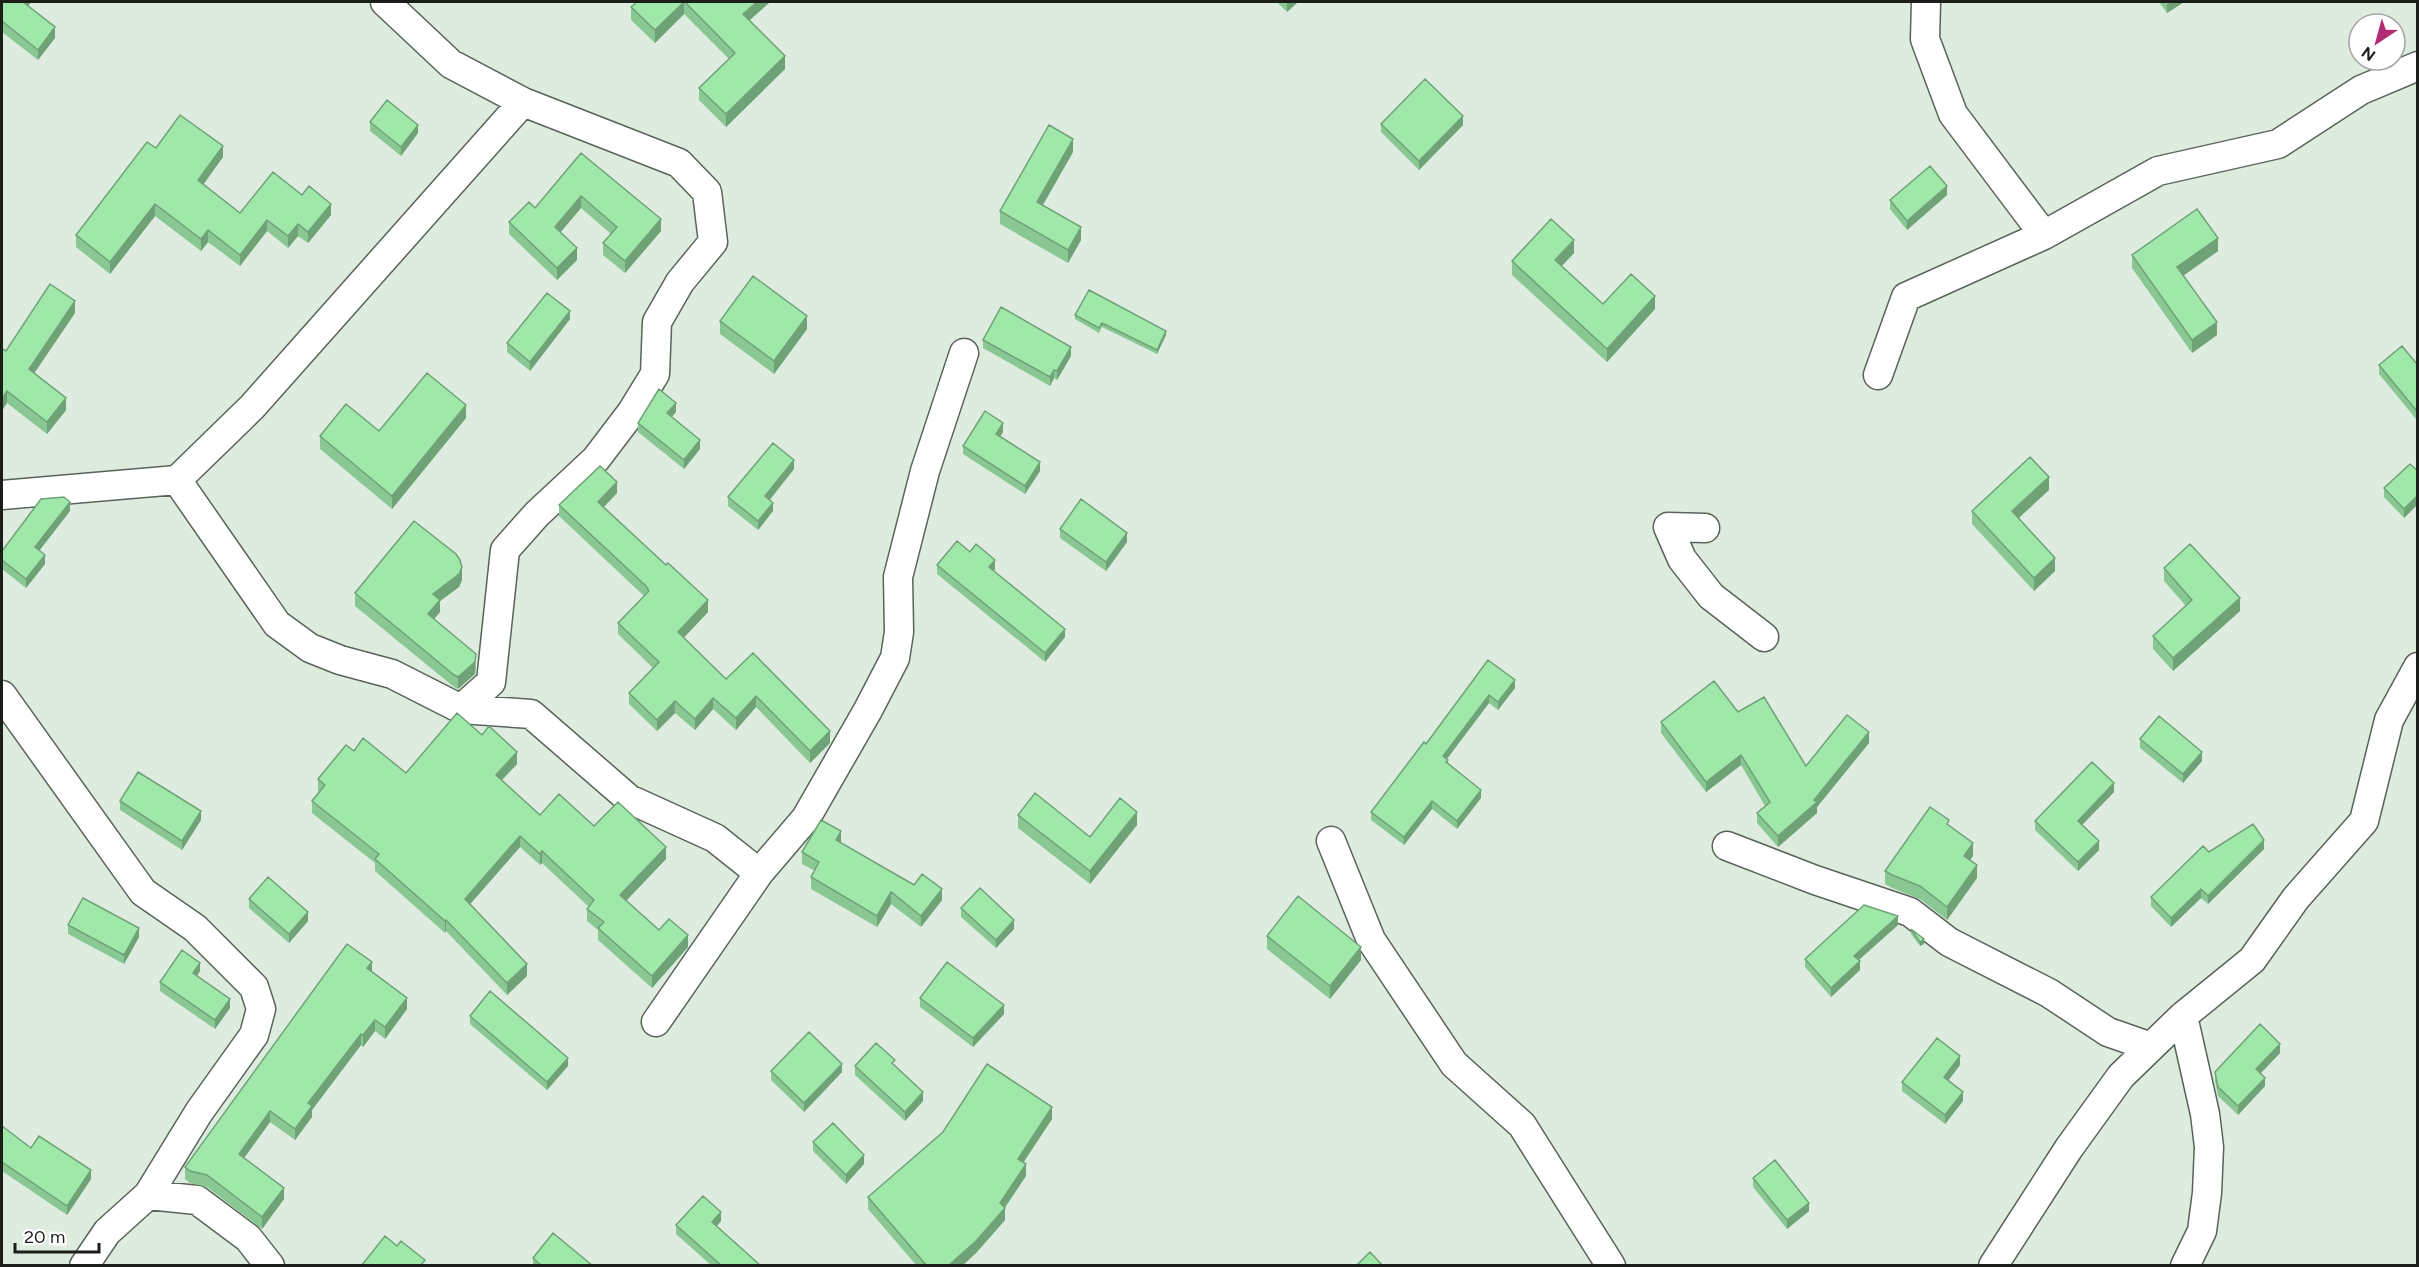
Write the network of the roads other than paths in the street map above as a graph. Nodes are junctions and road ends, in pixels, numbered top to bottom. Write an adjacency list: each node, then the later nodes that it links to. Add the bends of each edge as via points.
1 (385, 2): 4 (street, via 451,64)
2 (1926, 2): 5 (street, via 1924,39 1953,114)
3 (2418, 66): 5 (street, via 2361,90 2278,144 2158,171)
4 (523, 102): 8 (street, via 252,407); 14 (street, via 679,163 707,192 712,242 680,282 657,322 655,374 631,413 596,459 505,550 491,682)
5 (2044, 235): 7 (street, via 1906,297)
6 (964, 353): 17 (street, via 925,471 898,577 899,632 895,658 806,818)
7 (1878, 375)
8 (177, 480): 9 (street); 14 (street, via 277,624 310,648 392,674)
9 (2, 495)
10 (1705, 528): 11 (street, via 1668,527 1682,559 1711,596)
11 (1764, 637)
12 (2418, 667): 18 (street, via 2389,720 2364,821 2296,898 2252,960)
13 (2, 695): 21 (street, via 143,892 195,928 254,987 261,1009 254,1035 199,1113)
14 (461, 709): 17 (street, via 531,714 629,799 715,838)
15 (1331, 841): 24 (street, via 1371,940 1454,1064 1522,1125)
16 (1727, 846): 20 (street, via 1910,912 1949,942 2049,993 2108,1032)
17 (759, 873): 19 (street)
18 (2183, 1016): 20 (street); 26 (street, via 2209,1147 2202,1231)
19 (656, 1022)
20 (2151, 1047): 25 (street, via 2121,1076 2069,1148)
21 (148, 1196): 22 (street, via 107,1232); 23 (street, via 197,1200 248,1238)
22 (84, 1266)
23 (270, 1266)
24 (1611, 1266)
25 (1993, 1266)
26 (2185, 1266)

